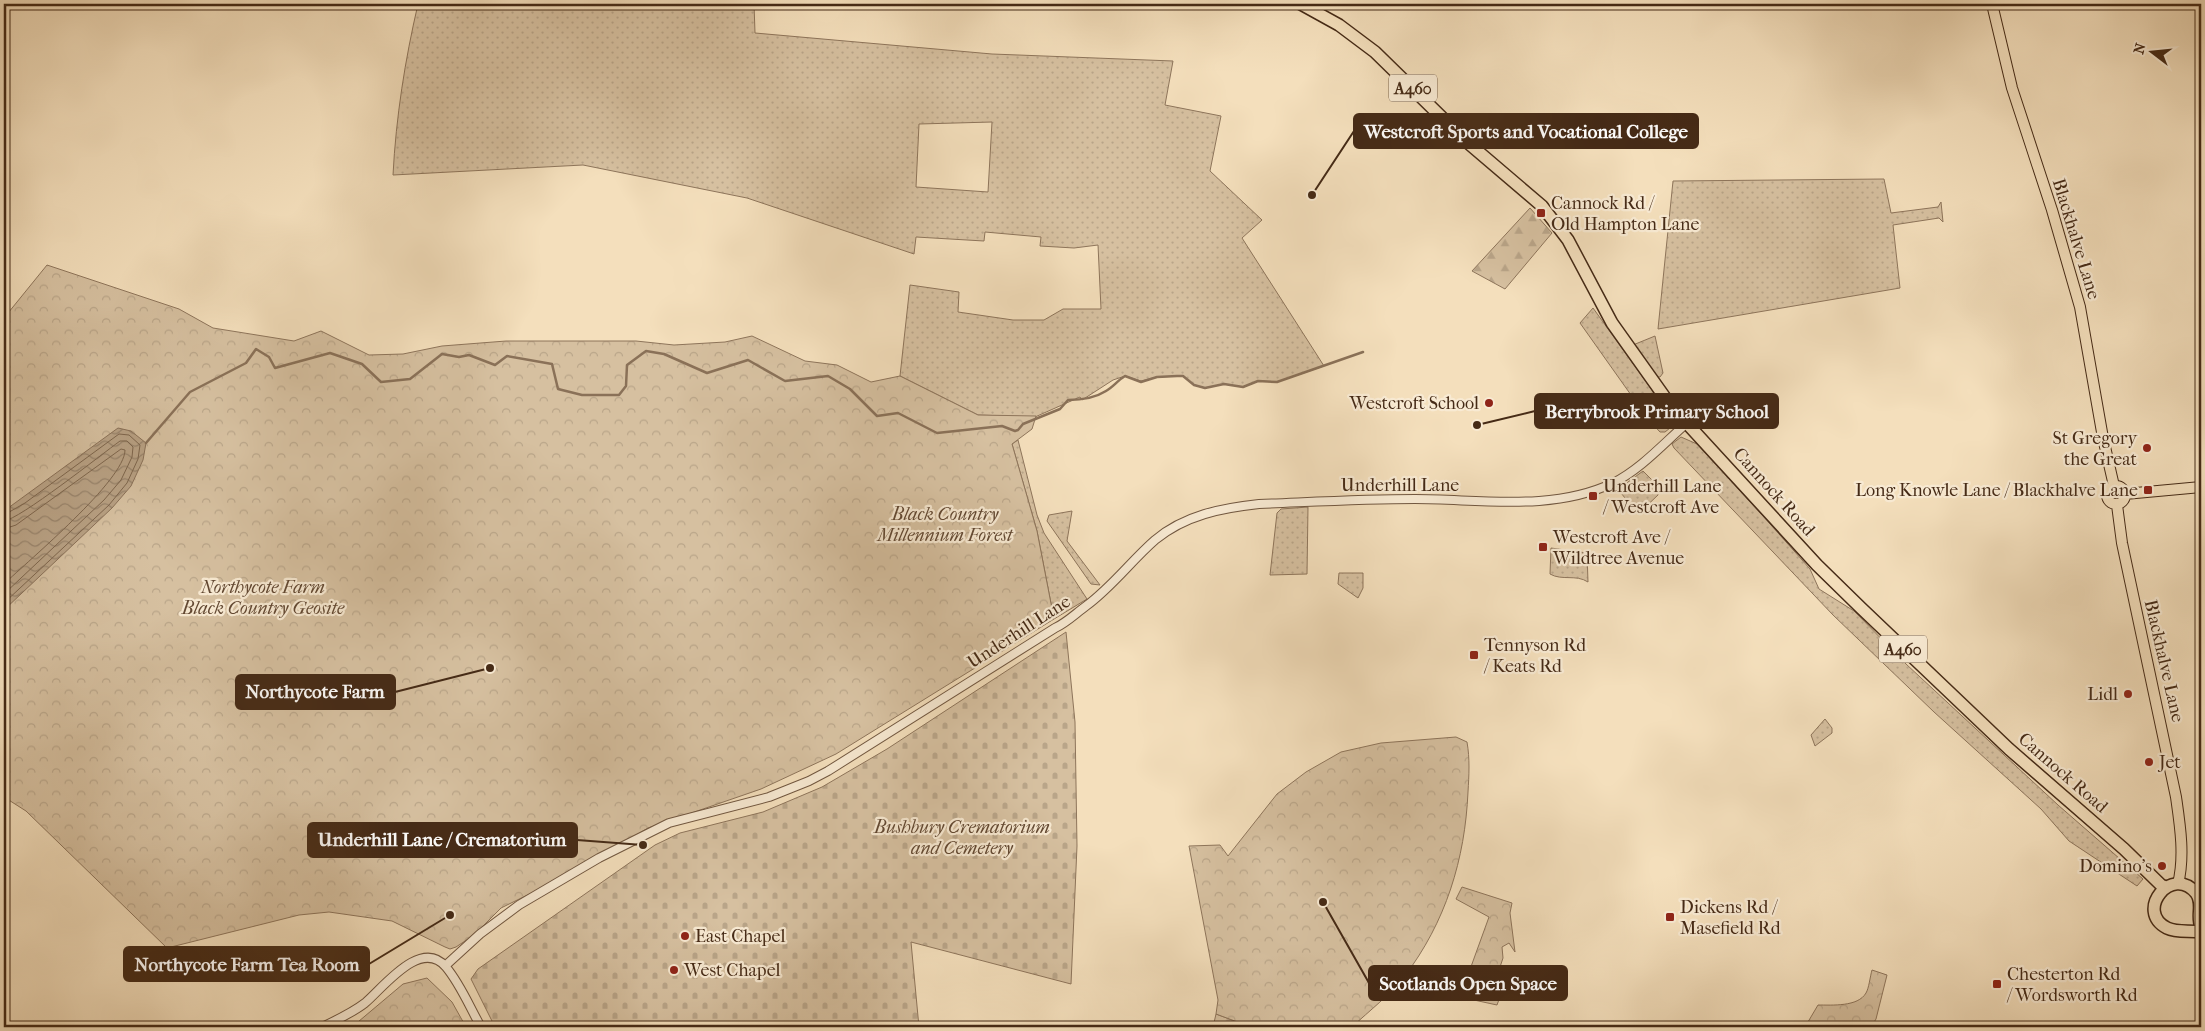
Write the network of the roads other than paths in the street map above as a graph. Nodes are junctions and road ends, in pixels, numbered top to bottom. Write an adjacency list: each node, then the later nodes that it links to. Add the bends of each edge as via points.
1 (1301, 4): 3 (highway, Cannock Road / A460, via 1339,25 1375,52 1466,142 1542,206 1568,240 1600,303 1626,344)
2 (1992, 4): 4 (main road, Blackhalve Lane, via 2012,88 2080,307)
3 (1687, 423): 8 (highway, Cannock Road / A460, via 1817,565 1861,608 2008,749); 15 (street, Underhill Lane, via 1626,475 1570,498 1546,501 1414,499 1259,504 1235,506 1190,519 1166,531 1098,597 1064,624 828,771 769,798 676,821 638,837 519,906 480,934)
4 (2114, 486): 6 (main road, via 2120,487); 7 (main road, via 2107,496)
5 (2201, 487): 6 (main road)
6 (2125, 494): 7 (main road, via 2124,501)
7 (2117, 505): 9 (main road, Blackhalve Lane, via 2122,543 2176,797 2180,822 2181,872)
8 (2150, 874): 10 (highway, Cannock Road / A460); 11 (highway)
9 (2178, 884): 10 (highway); 12 (highway, via 2190,888 2199,897)
10 (2166, 887): 11 (highway)
11 (2155, 905): 13 (highway, via 2157,918 2164,926)
12 (2200, 921): 13 (highway)
13 (2184, 930): 14 (highway)
14 (2201, 932)
15 (445, 966): 16 (street, via 429,958 417,959 352,1012); 17 (street)
16 (322, 1027)
17 (481, 1027)

